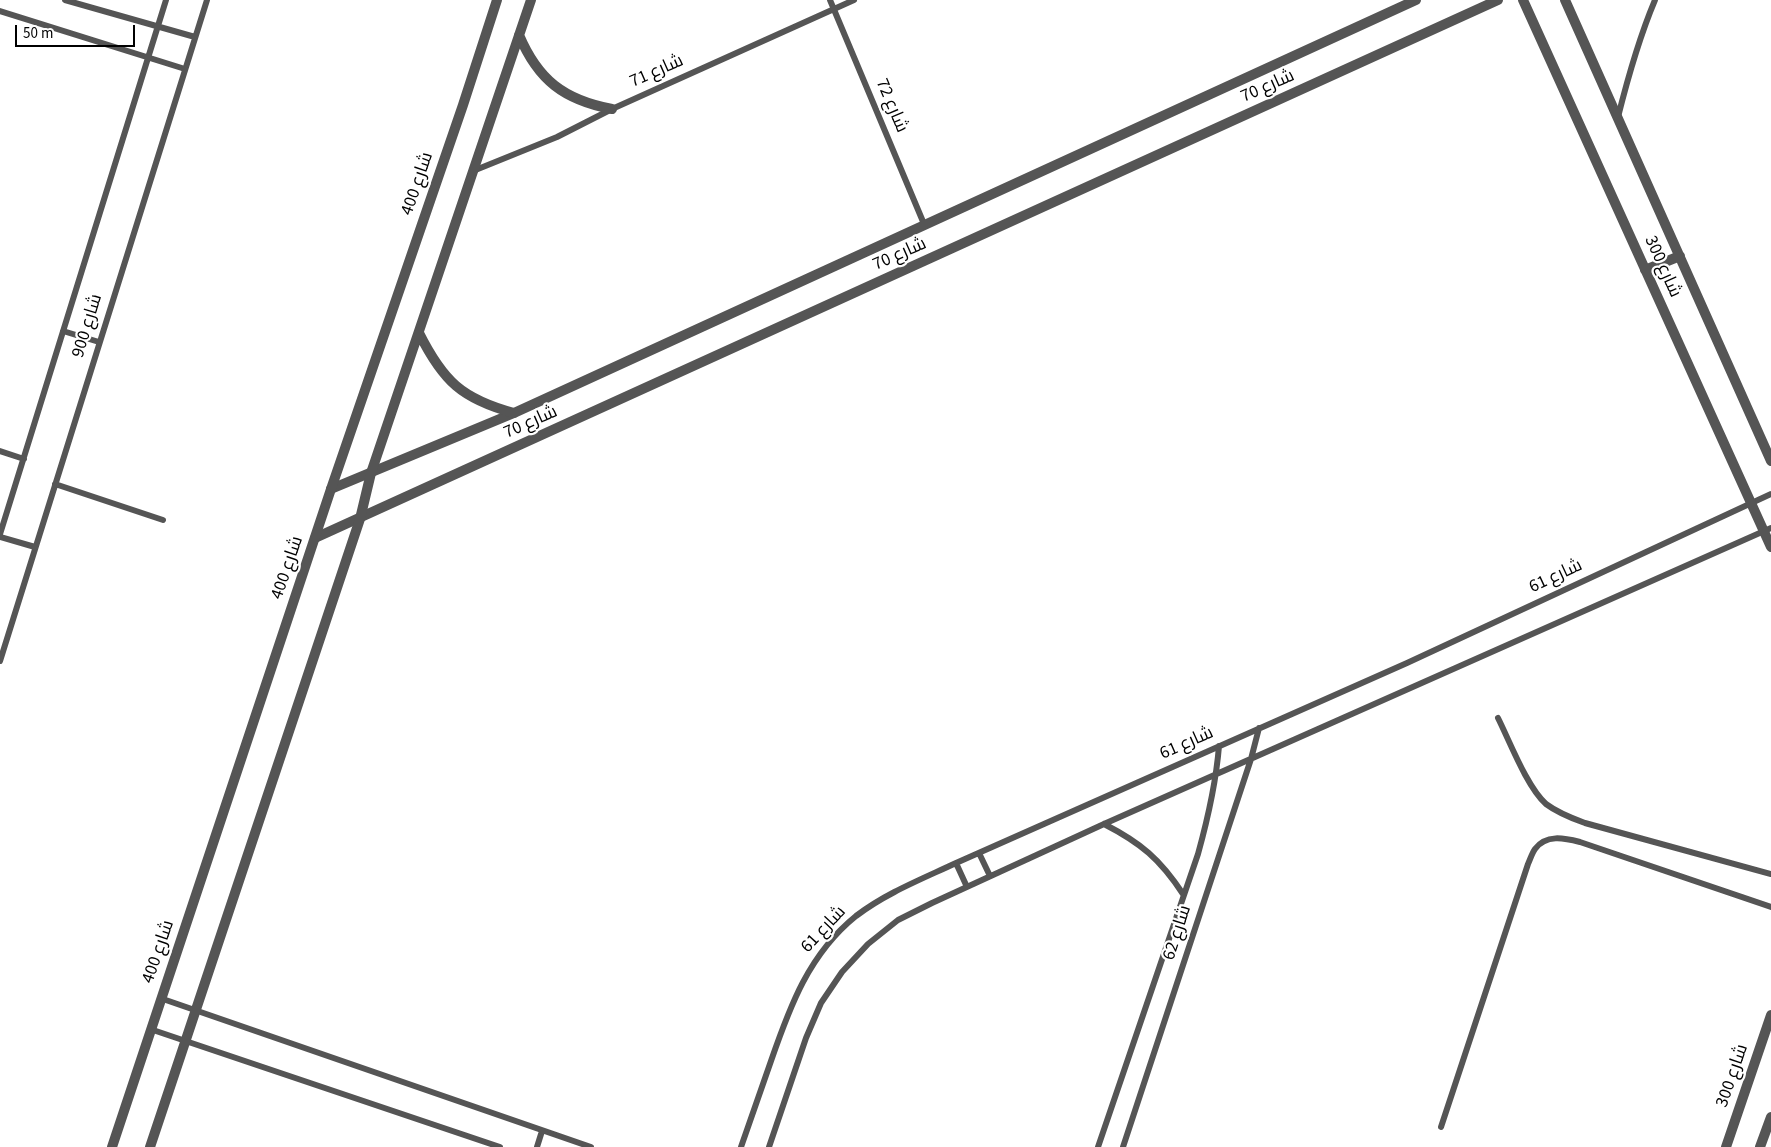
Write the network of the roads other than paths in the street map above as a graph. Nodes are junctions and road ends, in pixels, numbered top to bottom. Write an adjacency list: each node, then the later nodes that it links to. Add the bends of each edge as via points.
1 (65, 0): 15 (lane)
2 (166, 0): 15 (lane, شارع 900)
3 (207, 0): 17 (lane, شارع 900)
4 (497, 0): 35 (street, شارع 400)
5 (531, 0): 16 (street)
6 (830, 0): 13 (lane, شارع 72)
7 (854, 0): 13 (lane, شارع 71)
8 (1416, 0): 23 (street, شارع 70)
9 (1498, 0): 38 (street, شارع 70)
10 (1523, 0): 25 (street, شارع 300)
11 (1565, 0): 21 (street, شارع 300)
12 (1655, 0): 21 (lane, via 1629,72)
13 (834, 10): 20 (lane, شارع 71); 23 (lane, شارع 72)
14 (0, 11): 18 (lane)
15 (158, 27): 17 (lane); 18 (lane, شارع 900)
16 (519, 35): 20 (street, via 527,54 554,86 591,105); 22 (street)
17 (195, 37): 19 (lane, شارع 900)
18 (148, 57): 19 (lane); 26 (lane, شارع 900)
19 (185, 68): 28 (lane, شارع 900)
20 (612, 109): 22 (lane, شارع 71, via 557,137)
21 (1618, 117): 24 (street, شارع 300)
22 (473, 171): 27 (street)
23 (924, 224): 29 (street, شارع 70)
24 (1680, 256): 25 (street); 32 (street, شارع 300)
25 (1645, 270): 37 (street, شارع 300)
26 (64, 331): 28 (lane); 31 (lane, شارع 900)
27 (419, 333): 29 (street, via 447,378 467,395); 33 (street)
28 (99, 342): 34 (lane, شارع 900)
29 (514, 413): 33 (street, شارع 70)
30 (0, 451): 31 (lane)
31 (24, 459): 41 (lane, شارع 900)
32 (1771, 461)
33 (372, 473): 35 (street, شارع 70); 38 (street)
34 (55, 484): 39 (lane); 43 (lane, شارع 900)
35 (331, 489): 42 (street, شارع 400)
36 (1771, 494): 37 (lane, شارع 61)
37 (1751, 503): 40 (street, شارع 300); 47 (lane, شارع 61)
38 (360, 519): 42 (street, شارع 70); 60 (street)
39 (163, 520)
40 (1767, 529): 44 (street, شارع 300); 49 (lane)
41 (0, 536): 43 (lane)
42 (315, 538): 59 (street, شارع 400)
43 (35, 547): 45 (lane, شارع 900)
44 (1771, 547)
45 (0, 661)
46 (1498, 718): 54 (lane, via 1532,786 1546,803 1564,816)
47 (1259, 728): 48 (lane, شارع 61); 49 (lane, شارع 62)
48 (1219, 746): 50 (lane, شارع 62); 52 (lane, شارع 61)
49 (1251, 758): 50 (lane); 75 (lane, شارع 62)
50 (1217, 774): 51 (lane); 57 (lane, شارع 62, via 1198,854)
51 (1104, 824): 55 (lane); 57 (lane, via 1149,852 1168,871)
52 (979, 853): 53 (lane, شارع 61); 55 (lane)
53 (956, 863): 56 (lane); 72 (lane, شارع 61, via 883,897 855,917 815,961 794,997)
54 (1771, 874)
55 (990, 876): 56 (lane)
56 (967, 887): 73 (lane, via 898,920 868,944 842,972 821,1003 806,1038)
57 (1183, 894): 74 (lane, شارع 62)
58 (1771, 907): 65 (lane, via 1580,842 1549,839 1535,849 1528,864)
59 (160, 998): 60 (lane); 62 (street, شارع 400)
60 (195, 1010): 63 (street); 66 (lane)
61 (1771, 1015): 76 (street, شارع 300)
62 (150, 1029): 63 (lane); 67 (street, شارع 400)
63 (185, 1041): 68 (street); 69 (lane)
64 (1771, 1117): 77 (street)
65 (1442, 1127)
66 (542, 1131): 70 (lane); 71 (lane)
67 (112, 1147)
68 (150, 1147)
69 (500, 1147)
70 (538, 1147)
71 (589, 1147)
72 (741, 1147)
73 (769, 1147)
74 (1098, 1147)
75 (1123, 1147)
76 (1726, 1147)
77 (1760, 1147)

